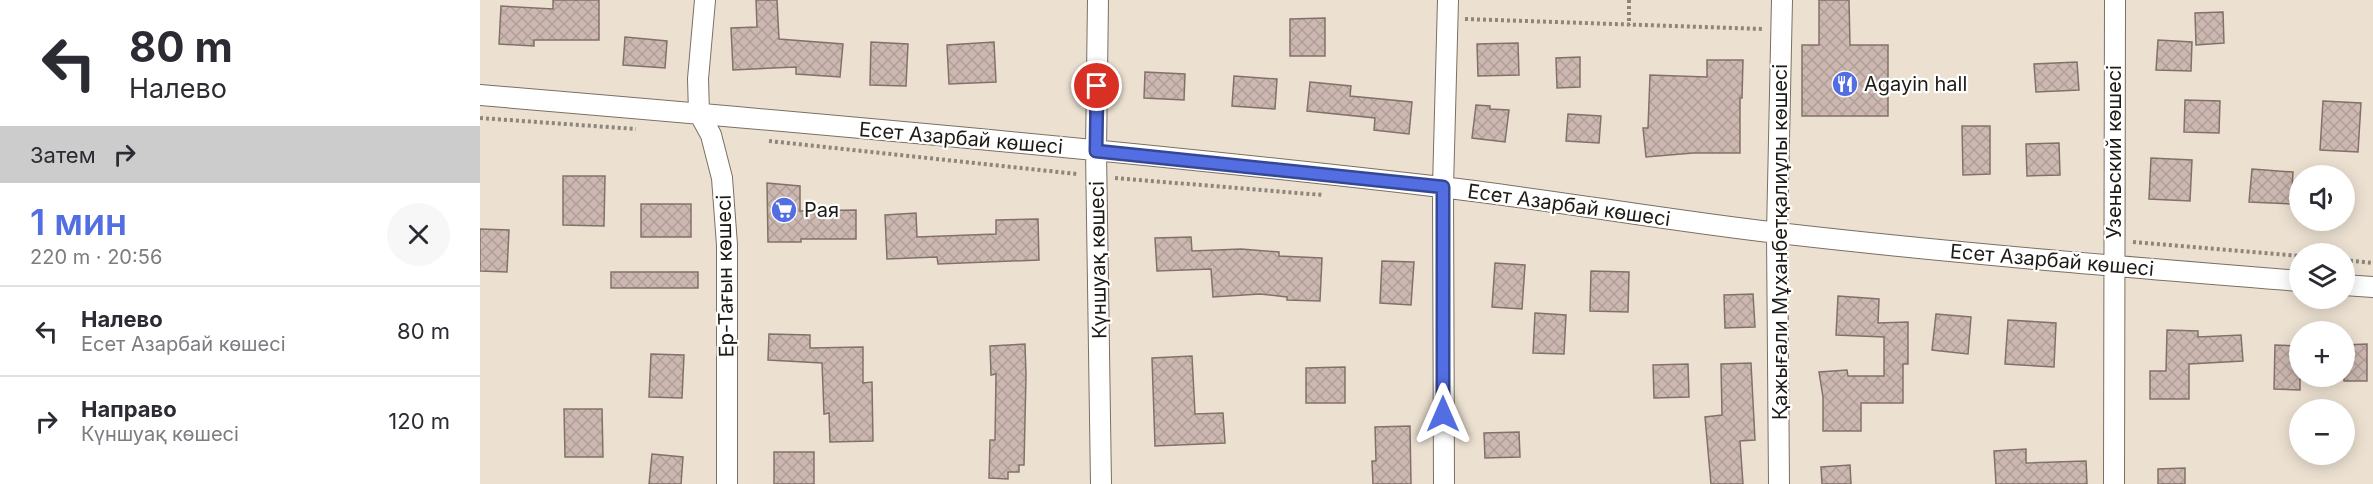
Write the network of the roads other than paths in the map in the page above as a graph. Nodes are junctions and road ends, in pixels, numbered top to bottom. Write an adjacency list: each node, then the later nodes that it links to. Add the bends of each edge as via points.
1 (705, 0): 7 (street, Ер-Тағын көшесі)
2 (1098, 0): 8 (street, Күншуақ көшесі)
3 (1782, 0): 10 (street, Қажығали Мұханбетқалиұлы көшесі)
4 (2115, 0): 11 (street, Узеньский көшесі)
5 (1448, 9): 9 (street)
6 (480, 95): 7 (street, Есет Азарбай көшесі)
7 (699, 113): 8 (street, Есет Азарбай көшесі); 15 (street, Ер-Тағын көшесі, via 711,135 722,178 726,222)
8 (1096, 151): 9 (street, Есет Азарбай көшесі); 16 (street, Күншуақ көшесі)
9 (1443, 187): 10 (street, Есет Азарбай көшесі); 17 (street)
10 (1777, 233): 11 (street, Есет Азарбай көшесі); 18 (street, Қажығали Мұханбетқалиұлы көшесі)
11 (2113, 266): 12 (street, Есет Азарбай көшесі); 19 (street, Узеньский көшесі)
12 (2289, 280)
13 (2355, 286): 14 (street)
14 (2373, 287)
15 (727, 484)
16 (1101, 484)
17 (1444, 484)
18 (1779, 484)
19 (2114, 484)

